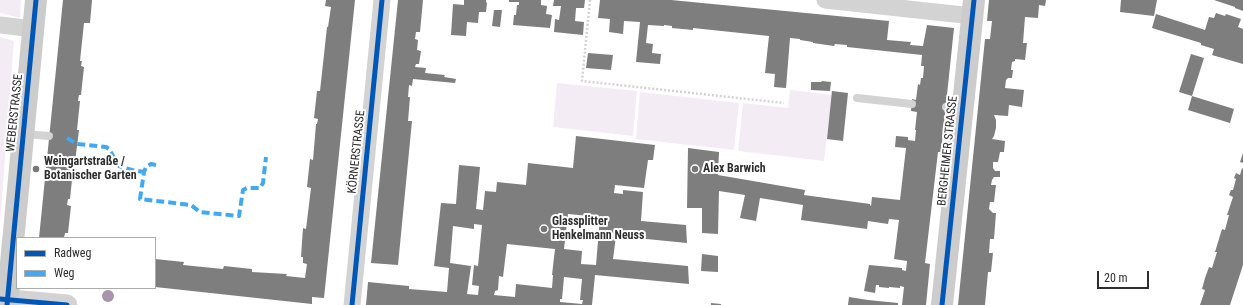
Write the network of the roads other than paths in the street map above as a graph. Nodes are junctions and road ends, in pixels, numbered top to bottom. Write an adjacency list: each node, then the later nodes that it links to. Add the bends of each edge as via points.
1 (36, 0): 6 (main road, WEBERSTRASSE)
2 (382, 0): 13 (street, KÖRNERSTRASSE)
3 (825, 0): 4 (street)
4 (974, 8): 14 (main road, BERGHEIMER STRASSE, via 954,108)
5 (0, 25): 6 (street)
6 (34, 29): 9 (main road, WEBERSTRASSE)
7 (857, 98): 8 (lane)
8 (912, 104)
9 (23, 134): 10 (lane); 11 (main road, WEBERSTRASSE)
10 (49, 136)
11 (5, 301): 12 (street)
12 (67, 305)
13 (352, 305)
14 (942, 305)

